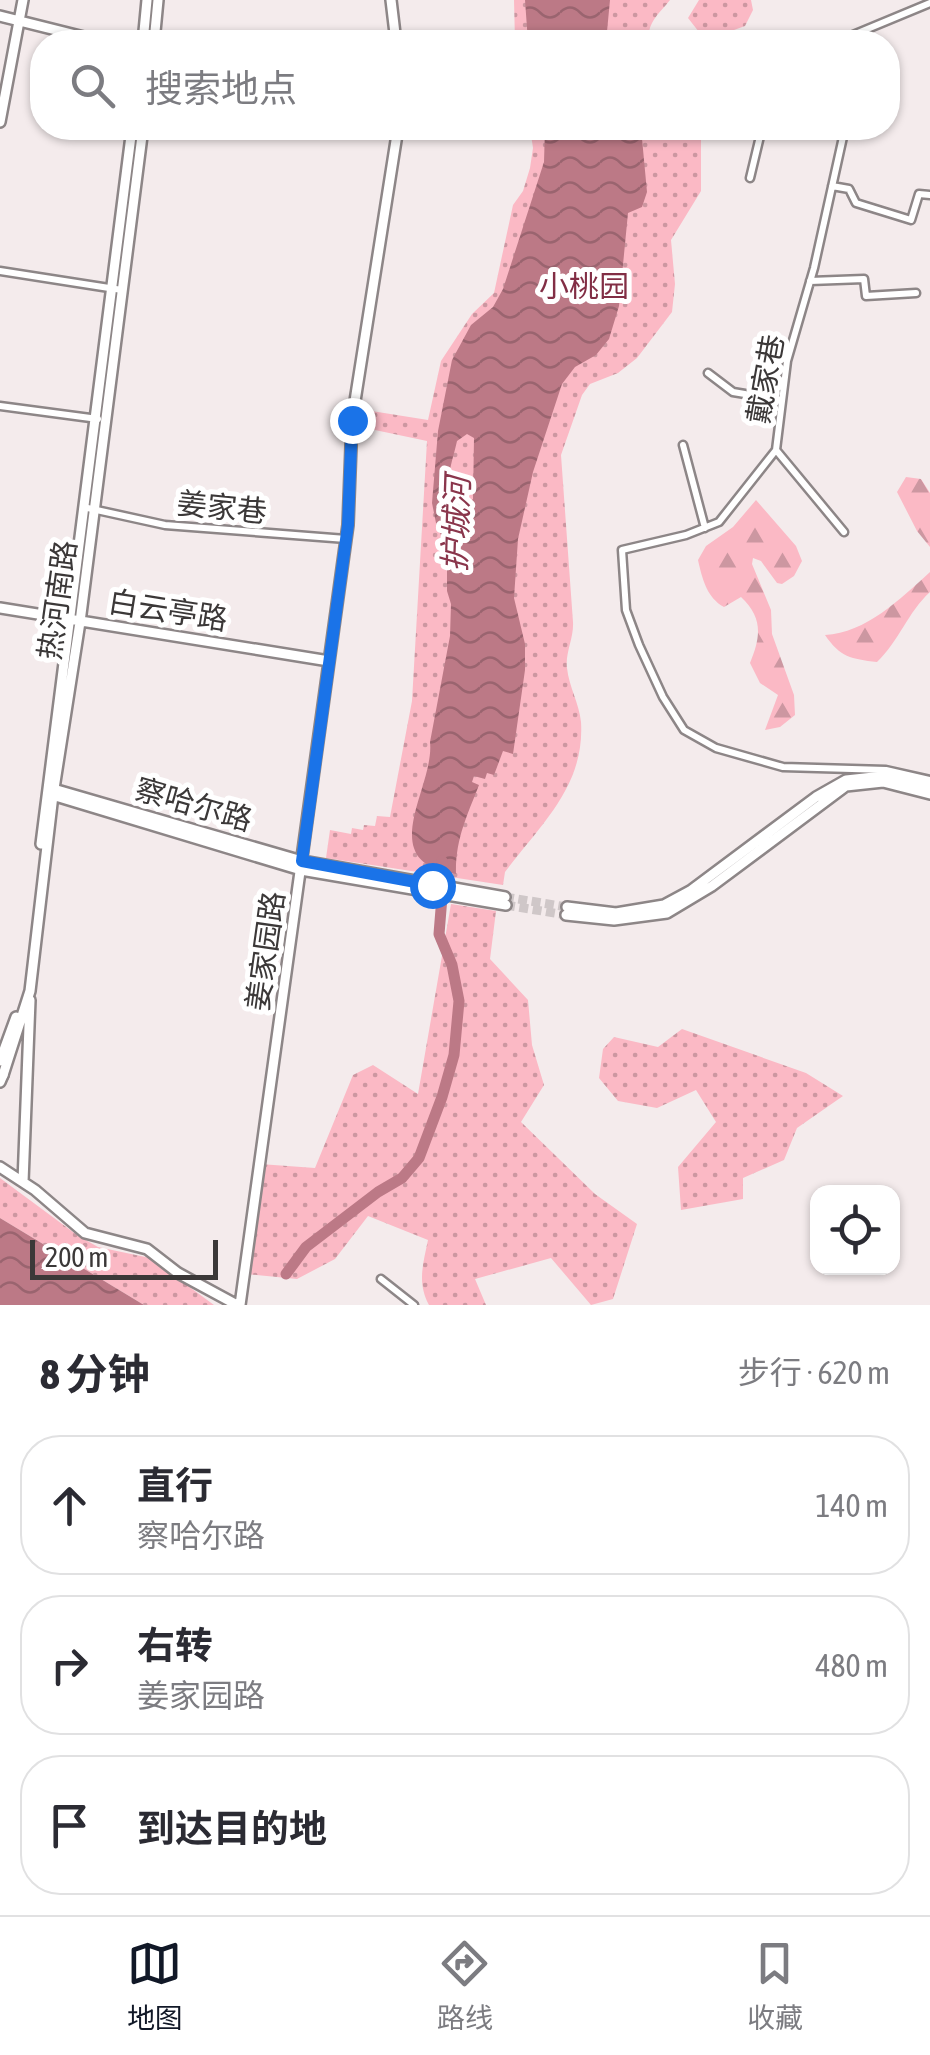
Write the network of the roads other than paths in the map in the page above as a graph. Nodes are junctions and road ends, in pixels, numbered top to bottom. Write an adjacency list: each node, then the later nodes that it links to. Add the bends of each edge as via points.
1 (22, 0): 7 (main road)
2 (147, 0): 9 (main road)
3 (158, 0): 10 (main road)
4 (391, 0): 11 (main road)
5 (930, 3): 12 (street)
6 (0, 16): 7 (main road)
7 (19, 20): 8 (main road); 13 (main road)
8 (58, 30)
9 (144, 30)
10 (155, 30)
11 (395, 30)
12 (865, 30)
13 (0, 122)
14 (131, 140): 24 (main road, 热河南路)
15 (141, 140): 24 (main road, 热河南路)
16 (396, 140): 36 (main road, 姜家园路, via 352,420)
17 (759, 140): 19 (street)
18 (842, 140): 20 (street, 戴家巷)
19 (750, 178)
20 (832, 186): 21 (street, via 849,189 856,203 911,220 919,194); 23 (street, 戴家巷)
21 (930, 195)
22 (0, 271): 24 (street)
23 (810, 281): 25 (street, via 864,279 866,296); 27 (street, 戴家巷)
24 (117, 290): 29 (main road, 热河南路)
25 (916, 293)
26 (708, 373): 27 (street, via 734,392)
27 (781, 400): 31 (street, 戴家巷)
28 (0, 406): 29 (street)
29 (100, 420): 32 (main road, 热河南路); 33 (main road, 热河南路)
30 (683, 446): 34 (street)
31 (776, 450): 34 (street, 戴家巷, via 719,522); 35 (street)
32 (83, 507): 33 (street, 姜家巷); 38 (main road, 热河南路)
33 (94, 510): 36 (street, 姜家巷, via 184,527); 38 (main road, 热河南路)
34 (705, 528): 40 (street, 戴家巷, via 622,550 626,610 638,645 684,730 716,748 783,767 886,770)
35 (844, 532)
36 (346, 539): 39 (main road, 姜家园路)
37 (0, 608): 38 (main road, 白云亭路)
38 (74, 620): 39 (main road, 白云亭路); 41 (main road, 热河南路)
39 (329, 661): 43 (main road, 姜家园路)
40 (930, 783): 42 (main road, via 872,775 837,783 664,905 567,911 614,920 667,913 846,786 883,782)
41 (50, 791): 43 (main road, 察哈尔路); 45 (main road, 热河南路); 46 (main road, 热河南路, via 25,990)
42 (930, 794)
43 (301, 866): 44 (main road, 察哈尔路); 51 (main road, 姜家园路)
44 (506, 901)
45 (30, 991): 47 (main road, 热河南路); 49 (main road)
46 (0, 1061)
47 (2, 1079)
48 (0, 1167): 49 (main road)
49 (23, 1182): 51 (main road, via 86,1233 147,1249)
50 (381, 1279): 52 (street)
51 (239, 1305)
52 (414, 1305)

